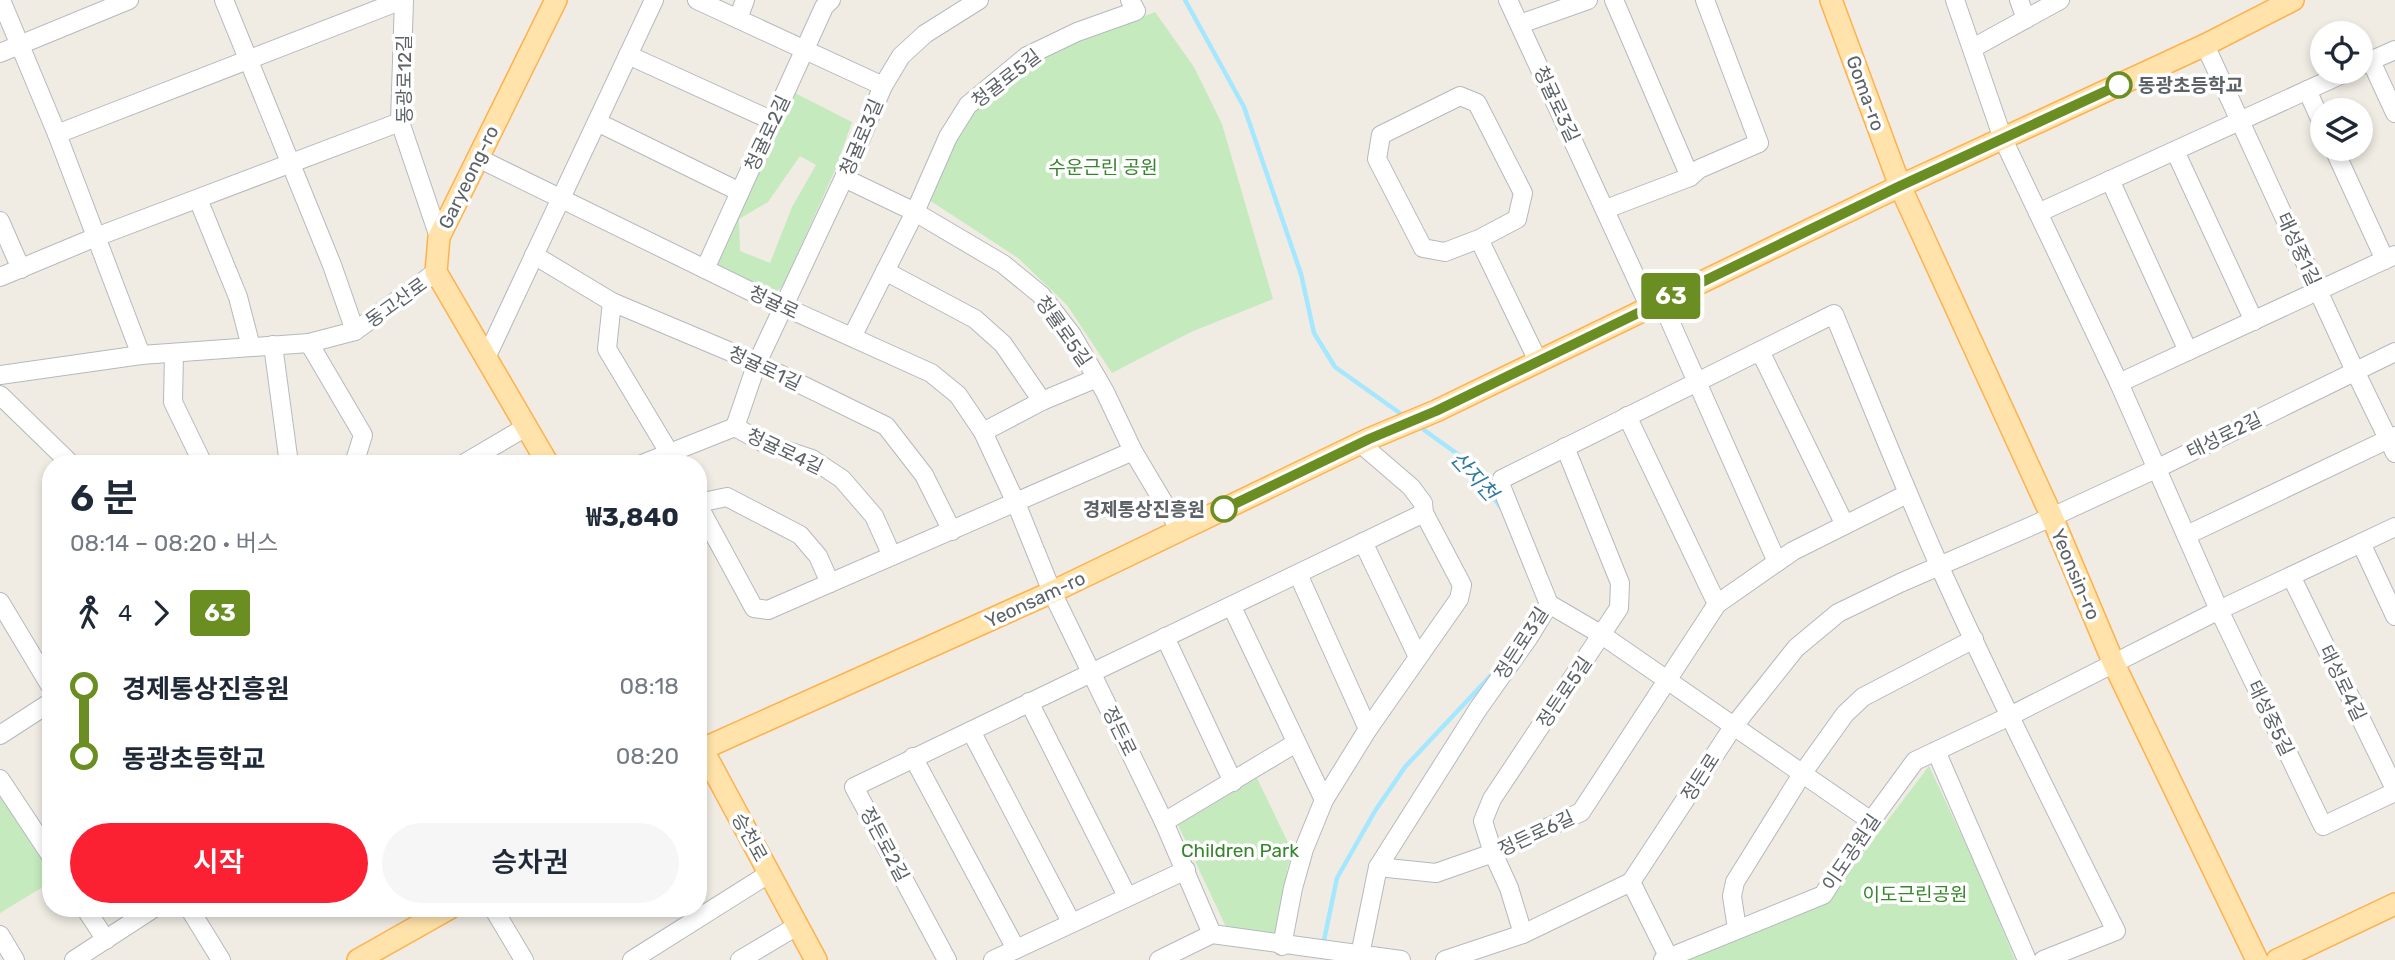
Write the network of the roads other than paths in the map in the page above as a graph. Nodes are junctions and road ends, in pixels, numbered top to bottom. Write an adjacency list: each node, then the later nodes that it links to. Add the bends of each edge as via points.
1 (1, 0): 25 (street)
2 (129, 0): 25 (street)
3 (225, 0): 31 (street)
4 (403, 0): 31 (street); 41 (street, 동광로12길)
5 (556, 0): 46 (main road, Garyeong-ro)
6 (654, 0): 30 (street)
7 (697, 0): 21 (street)
8 (745, 0): 21 (street)
9 (831, 0): 27 (street, 청귤로2길)
10 (979, 0): 35 (street, 청귤로3길, via 925,34 901,57)
11 (1508, 0): 23 (street, 청귤로3길)
12 (1588, 0): 23 (street)
13 (1614, 0): 50 (street)
14 (1705, 0): 50 (street, via 1759,142)
15 (1831, 0): 52 (main road, Goma-ro)
16 (1955, 0): 26 (street)
17 (2020, 0): 22 (street)
18 (2060, 0): 22 (street)
19 (2292, 0): 24 (main road)
20 (1133, 6): 57 (street, 청귤로5길, via 1027,56 968,105 948,137)
21 (738, 19): 27 (street)
22 (2026, 19): 26 (street)
23 (1520, 24): 56 (street, 청귤로3길)
24 (2205, 45): 40 (street, 태성중1길); 44 (main road)
25 (19, 46): 29 (street); 43 (street)
26 (1973, 48): 44 (street)
27 (805, 50): 35 (street); 39 (street, 청귤로2길)
28 (2395, 50): 32 (street)
29 (0, 54)
30 (628, 55): 39 (street); 42 (street)
31 (248, 60): 43 (street); 48 (street)
32 (2373, 60)
33 (2373, 75): 38 (street)
34 (2320, 84): 36 (street)
35 (883, 86): 49 (street, 청귤로3길)
36 (2307, 90): 37 (street); 40 (street)
37 (2311, 98)
38 (2395, 113)
39 (773, 121): 53 (street, 청귤로2길)
40 (2240, 121): 45 (street); 70 (street, 태성중1길)
41 (400, 122): 48 (street); 61 (street, 동광로12길)
42 (597, 122): 53 (street); 55 (street)
43 (57, 134): 60 (street)
44 (2003, 139): 52 (main road); 58 (street)
45 (2175, 151): 51 (street); 74 (street)
46 (478, 158): 55 (street, 청귤로); 61 (main road, Garyeong-ro)
47 (2340, 161): 64 (street)
48 (290, 164): 54 (street); 75 (street)
49 (844, 177): 57 (street, 청률로5길); 73 (street, 청귤로3길)
50 (1690, 177): 56 (street)
51 (2110, 180): 58 (street); 81 (street)
52 (1900, 186): 72 (main road); 116 (main road, Yeonsin-ro)
53 (740, 192): 66 (street, 청귤로2길)
54 (198, 199): 60 (street); 79 (street, via 238,297)
55 (560, 199): 63 (street); 66 (street, 청귤로)
56 (1606, 209): 72 (street, 청귤로3길)
57 (915, 212): 67 (street, 청귤로5길); 90 (street, 청률로5길, via 1003,264 1041,295)
58 (2038, 213): 92 (street)
59 (0, 221): 65 (street)
60 (96, 237): 65 (street); 84 (street)
61 (439, 237): 68 (main road, Garyeong-ro)
62 (1479, 239): 62 (street, via 1445,252 1423,248 1377,159 1381,135 1460,96 1477,103 1523,193 1517,219); 86 (street)
63 (534, 255): 71 (street, 청귤로1길); 85 (street)
64 (2390, 257): 70 (street)
65 (21, 269): 69 (street)
66 (705, 269): 73 (street, 청귤로)
67 (885, 271): 76 (street, 청귤로5길); 94 (street, via 975,319 1003,344)
68 (436, 272): 75 (street, 동고산로); 85 (main road)
69 (0, 277)
70 (2319, 291): 74 (street); 88 (street, 태성중1길)
71 (612, 302): 87 (street, 청귤로1길); 109 (street, via 607,349)
72 (1655, 304): 86 (main road); 91 (street)
73 (785, 307): 76 (street, 청귤로); 87 (street, 청귤로3길)
74 (2254, 321): 81 (street)
75 (355, 331): 77 (street, 동고산로)
76 (852, 337): 98 (street, 청귤로, via 931,373 958,395)
77 (309, 343): 78 (street, 동고산로); 106 (street, via 363,435)
78 (273, 345): 79 (street, 동고산로); 105 (street)
79 (251, 347): 83 (street, 동고산로)
80 (1760, 351): 91 (street, 정든로3길); 112 (street, 정든로3길, via 1834,314); 118 (street)
81 (2188, 351): 92 (street)
82 (2395, 352): 88 (street, 태성로2길)
83 (174, 353): 84 (street, 동고산로); 104 (street, via 173,402)
84 (141, 355): 89 (street, 동고산로)
85 (486, 358): 96 (main road)
86 (1538, 361): 99 (main road, Yeonsam-ro)
87 (757, 363): 97 (street, 청귤로3길); 121 (street, 청귤로1길, via 886,426 924,475)
88 (2355, 371): 100 (street, 태성중1길); 111 (street, 태성로2길)
89 (0, 375)
90 (1097, 378): 94 (street); 102 (street, 청률로5길)
91 (1695, 383): 95 (street, 정든로3길); 126 (street)
92 (2119, 383): 111 (street)
93 (0, 395): 103 (street)
94 (1042, 401): 98 (street)
95 (1627, 416): 101 (street, 정든로3길); 134 (street)
96 (526, 427): 107 (street); 108 (main road)
97 (735, 427): 110 (street, 청귤로4길); 125 (street, 청귤로4길, via 764,443 812,459 842,479 874,516)
98 (983, 432): 114 (street, 청귤로)
99 (1365, 441): 115 (street, via 1411,487 1423,503); 120 (main road, Yeonsam-ro)
100 (2393, 443): 122 (street)
101 (1565, 447): 133 (street, 정든로3길, via 1502,479 1501,486); 138 (street, 정든로5길, via 1620,583 1619,608)
102 (1133, 452): 114 (street); 120 (street, 청률로5길)
103 (62, 455)
104 (199, 455)
105 (288, 455)
106 (357, 455)
107 (478, 455)
108 (543, 455)
109 (672, 455)
110 (677, 455)
111 (2158, 468): 116 (street, 태성로2길); 122 (street, 태성중5길)
112 (1908, 494): 118 (street, 정든로6길); 127 (street, 정든로3길)
113 (707, 502): 130 (street, via 727,497 800,535 818,556)
114 (1016, 503): 121 (street); 131 (street, 청귤로)
115 (1424, 513): 123 (street, 정든로2길); 141 (street, via 1462,585 1459,599)
116 (2052, 517): 127 (street, 정든로); 142 (main road, Yeonsin-ro)
117 (707, 521): 130 (street, via 754,608 768,610)
118 (1845, 525): 126 (street, 정든로6길)
119 (2395, 527): 124 (street)
120 (1180, 530): 131 (main road, Yeonsam-ro)
121 (952, 531): 125 (street)
122 (2187, 535): 136 (street, 태성중5길)
123 (1363, 542): 128 (street, 정든로2길); 141 (street)
124 (2361, 543): 129 (street); 137 (street)
125 (892, 556): 130 (street)
126 (1777, 562): 134 (street, 정든로6길)
127 (1940, 567): 140 (street); 149 (street, 정든로, via 1839,613 1796,648)
128 (1298, 574): 135 (street, 정든로2길); 150 (street)
129 (2291, 576): 136 (street); 161 (street, 태성로4길)
130 (830, 583)
131 (1052, 592): 144 (street, 정든로); 154 (main road, Yeonsam-ro)
132 (0, 602): 143 (street)
133 (1549, 604): 138 (street); 167 (street, 정든로3길)
134 (1717, 604): 145 (street, 정든로6길)
135 (1232, 607): 139 (street, 정든로2길); 153 (street)
136 (2219, 610): 142 (street); 161 (street, 태성중5길, via 2323,825)
137 (2395, 616)
138 (1602, 635): 145 (street); 166 (street, 정든로5길, via 1492,799 1483,821)
139 (1165, 637): 144 (street, 정든로2길); 160 (street)
140 (1973, 639): 148 (street); 158 (street, via 1863,697 1845,714)
141 (1418, 657): 150 (street)
142 (2114, 664): 148 (street, 이도공원길); 206 (main road, Yeonsin-ro)
143 (42, 672)
144 (1092, 672): 146 (street, 정든로2길); 164 (street, 정든로)
145 (1667, 680): 149 (street); 166 (street, 정든로6길, via 1581,812)
146 (1029, 702): 151 (street, 정든로2길); 171 (street)
147 (42, 708): 152 (street)
148 (2010, 716): 155 (street, 이도공원길); 205 (street, via 2116,931)
149 (1734, 727): 158 (street); 170 (street, 정든로)
150 (1368, 729): 162 (street)
151 (971, 731): 156 (street, 정든로2길); 180 (street)
152 (0, 735)
153 (1296, 743): 160 (street); 162 (street)
154 (707, 744)
155 (1936, 751): 163 (street, 이도공원길, via 1915,761); 204 (street)
156 (913, 758): 188 (street); 199 (street, 정든로2길, via 854,787)
157 (707, 760): 169 (main road, 승천로)
158 (1802, 774): 163 (street); 182 (street, via 1735,882 1732,896)
159 (0, 779): 165 (street)
160 (1233, 782): 164 (street)
161 (2395, 791)
162 (1324, 800): 187 (street, via 1304,849)
163 (1871, 821): 182 (street, 이도공원길, via 1823,895)
164 (1164, 822): 168 (street, 정든로)
165 (42, 842)
166 (1493, 853): 167 (street, 정든로6길, via 1437,873); 184 (street, 정든로5길)
167 (1378, 867): 189 (street, 정든로3길)
168 (1186, 870): 171 (street); 183 (street, 정든로)
169 (770, 873): 173 (street); 181 (main road, 승천로)
170 (1631, 882): 184 (street); 190 (street, 이도공원길)
171 (1127, 896): 180 (street)
172 (2395, 904): 207 (main road)
173 (707, 913)
174 (91, 917): 186 (street)
175 (140, 917): 186 (street)
176 (195, 917): 193 (street)
177 (434, 917): 194 (main road)
178 (498, 917): 195 (street)
179 (700, 917): 196 (street)
180 (1071, 922): 188 (street)
181 (797, 926): 197 (street); 198 (main road, 승천로)
182 (1737, 929): 190 (street, 이도공원길)
183 (1212, 934): 187 (street); 201 (street)
184 (1523, 934): 203 (street)
185 (0, 935): 191 (street)
186 (106, 940): 192 (street)
187 (1282, 946): 189 (street)
188 (1016, 949): 200 (street)
189 (1366, 955): 202 (street)
190 (1667, 959)
191 (15, 960)
192 (74, 960)
193 (221, 960)
194 (358, 960)
195 (524, 960)
196 (632, 960)
197 (740, 960)
198 (816, 960)
199 (947, 960)
200 (993, 960)
201 (1159, 960)
202 (1402, 960)
203 (1445, 960)
204 (2027, 960)
205 (2043, 960)
206 (2257, 960)
207 (2277, 960)

